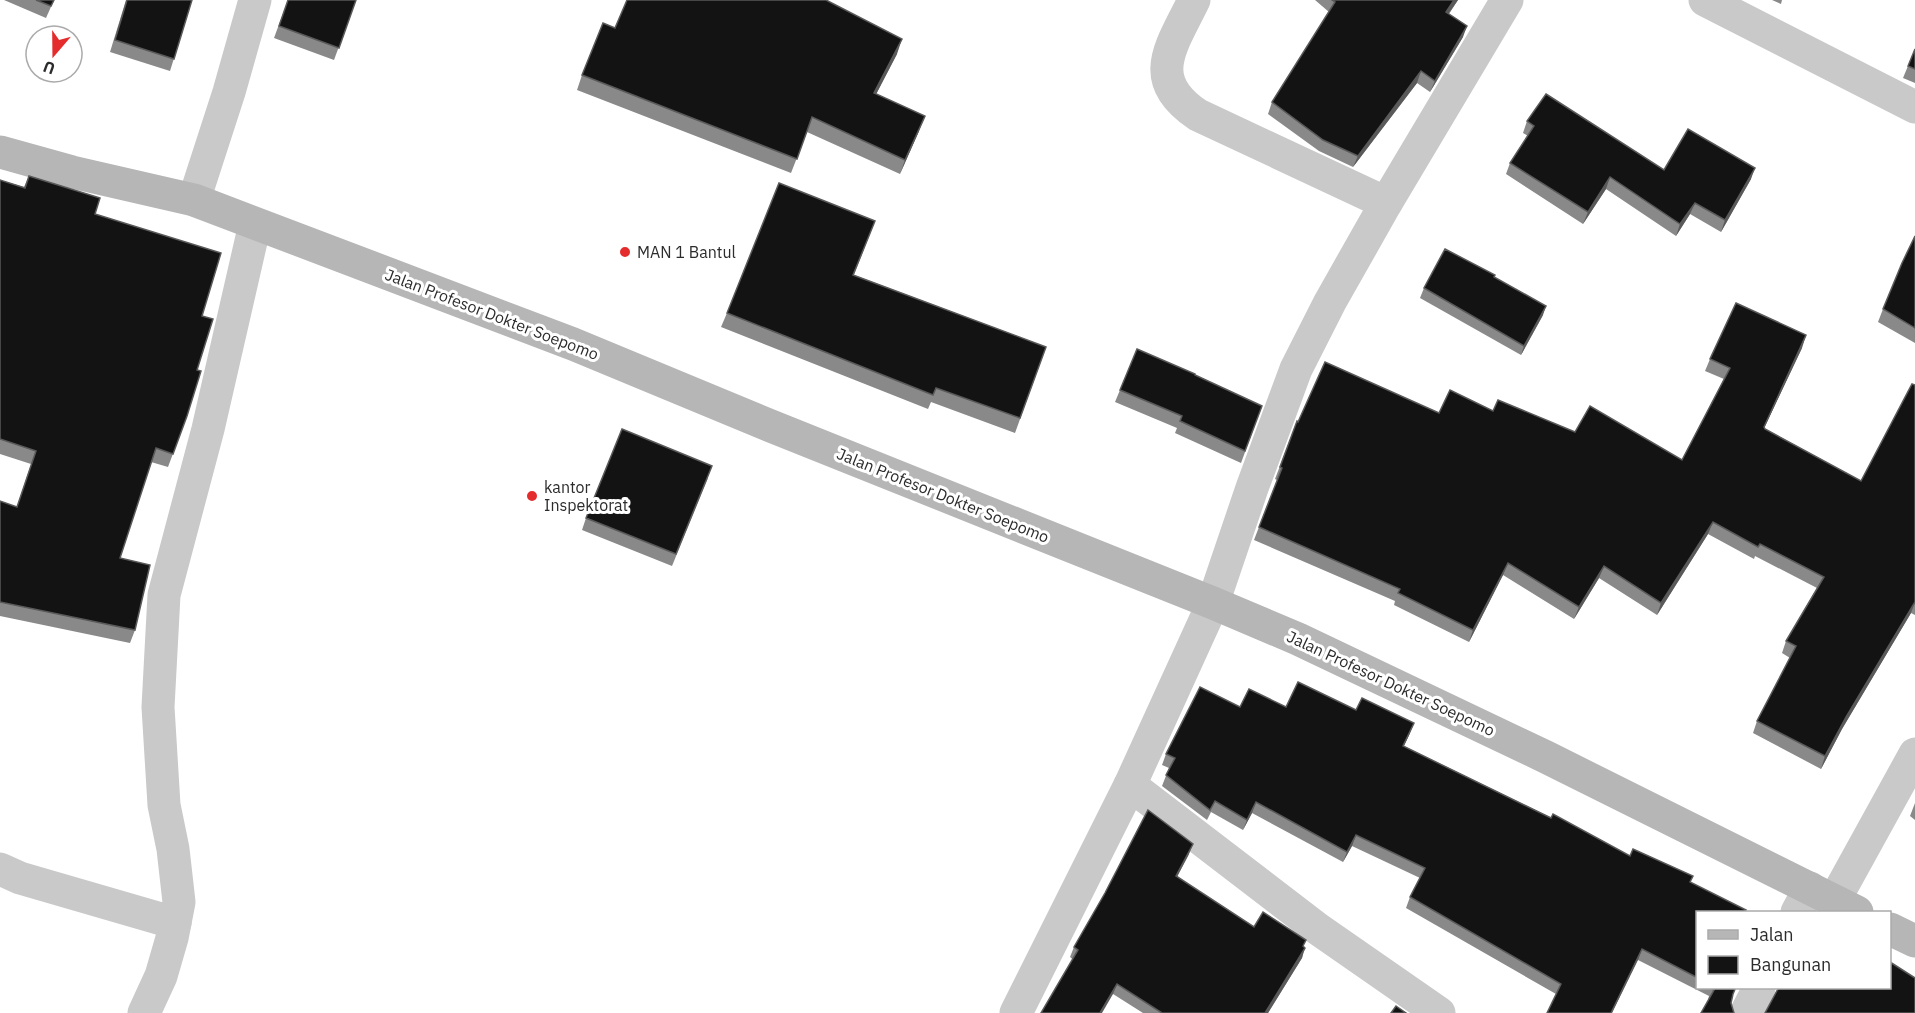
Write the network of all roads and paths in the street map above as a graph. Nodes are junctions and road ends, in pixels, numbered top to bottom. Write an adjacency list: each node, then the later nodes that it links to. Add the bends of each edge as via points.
1 (255, 0): 7 (street)
2 (1194, 0): 8 (street, via 1166,70 1173,93 1184,105)
3 (1507, 0): 8 (street)
4 (1705, 0): 5 (street)
5 (1915, 107)
6 (0, 152): 7 (main road, Jalan Profesor Dokter Soepomo)
7 (194, 200): 9 (main road, Jalan Profesor Dokter Soepomo)
8 (1386, 203): 10 (street, via 1296,369)
9 (255, 224): 10 (main road, Jalan Profesor Dokter Soepomo, via 573,344); 15 (street, via 164,595 158,707 164,805 179,902)
10 (1213, 603): 12 (street); 14 (main road, Jalan Profesor Dokter Soepomo, via 1525,747)
11 (1915, 754): 14 (street)
12 (1130, 785): 20 (street); 21 (street, via 1318,929)
13 (0, 869): 15 (street)
14 (1825, 904)
15 (175, 923): 19 (street, via 161,976)
16 (1891, 929): 17 (main road)
17 (1915, 941)
18 (1758, 989): 22 (street)
19 (144, 1013)
20 (1016, 1013)
21 (1439, 1013)
22 (1746, 1013)

